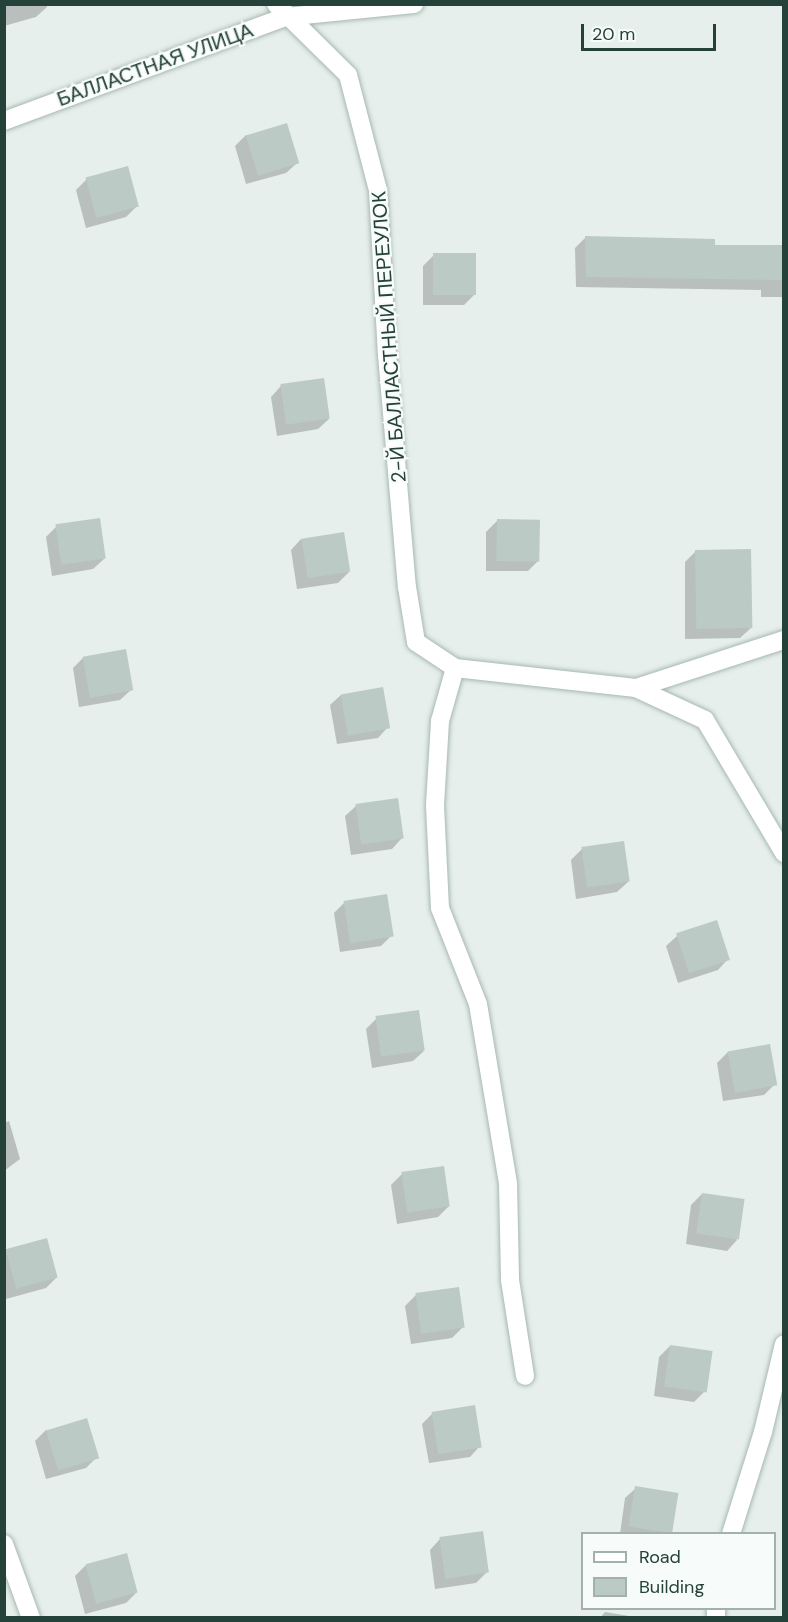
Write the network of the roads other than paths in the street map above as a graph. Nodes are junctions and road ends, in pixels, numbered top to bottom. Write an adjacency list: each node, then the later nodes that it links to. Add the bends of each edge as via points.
1 (414, 4): 2 (street, БАЛЛАСТНАЯ УЛИЦА)
2 (280, 11): 3 (street, БАЛЛАСТНАЯ УЛИЦА); 5 (street, 2-Й БАЛЛАСТНЫЙ ПЕРЕУЛОК, via 348,75 378,190 387,355 407,586 416,642)
3 (4, 121)
4 (783, 640): 6 (street)
5 (455, 668): 6 (street, 2-Й БАЛЛАСТНЫЙ ПЕРЕУЛОК); 9 (street, via 440,721 435,806 440,908 478,1004 508,1183 510,1280)
6 (636, 688): 7 (street, 2-Й БАЛЛАСТНЫЙ ПЕРЕУЛОК, via 705,720)
7 (783, 853)
8 (783, 1344): 10 (street, via 763,1432)
9 (525, 1376)
10 (731, 1532)
11 (4, 1544): 12 (street)
12 (31, 1617)

